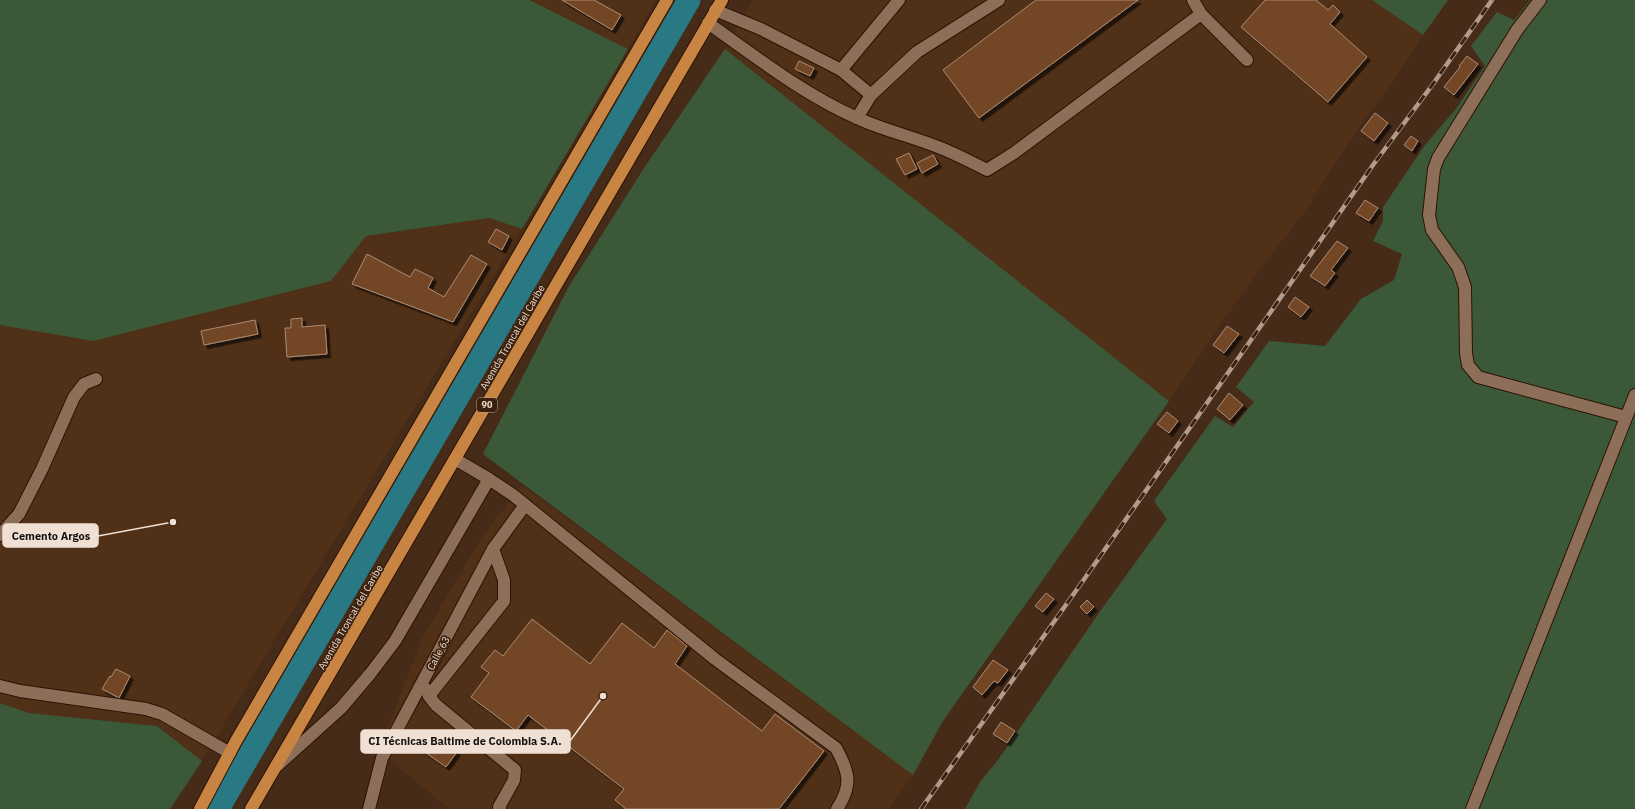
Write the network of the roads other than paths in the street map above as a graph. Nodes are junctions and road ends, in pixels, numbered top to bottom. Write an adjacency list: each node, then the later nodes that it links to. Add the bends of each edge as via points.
1 (899, 0): 10 (street)
2 (1000, 0): 11 (street, via 917,52)
3 (1193, 0): 7 (street)
4 (1540, 0): 15 (street, via 1517,30 1438,158 1434,169 1429,215 1432,230 1458,267 1465,287 1466,354 1468,365 1478,377)
5 (664, 1): 24 (highway)
6 (718, 5): 8 (highway, Avenida Troncal del Caribe / 90); 10 (street)
7 (1202, 14): 9 (street); 12 (street, via 1014,153 987,170 942,148)
8 (708, 23): 12 (street, via 799,87); 16 (highway, Avenida Troncal del Caribe / 90)
9 (1247, 60)
10 (840, 70): 11 (street)
11 (871, 95): 12 (street)
12 (857, 118)
13 (96, 379): 19 (street, via 84,384 74,397 19,514)
14 (1635, 395): 15 (street)
15 (1626, 417): 31 (street)
16 (455, 459): 17 (street); 25 (highway, Avenida Troncal del Caribe / 90)
17 (489, 479): 18 (street); 25 (street, via 395,641 341,708)
18 (525, 505): 20 (street, Calle 63); 30 (street, via 715,658 836,748 846,766 848,779 844,798)
19 (0, 535)
20 (494, 549): 21 (street, Calle 63); 23 (street, via 504,580 504,601)
21 (423, 682): 23 (street); 28 (street, Calle 63, via 382,758)
22 (0, 686): 24 (street, via 20,692 146,709 162,714)
23 (429, 696): 29 (street, via 436,705 515,770 514,780)
24 (230, 753): 26 (highway)
25 (277, 766): 27 (highway, Avenida Troncal del Caribe / 90)
26 (200, 809)
27 (251, 809)
28 (369, 809)
29 (500, 809)
30 (837, 809)
31 (1472, 809)

